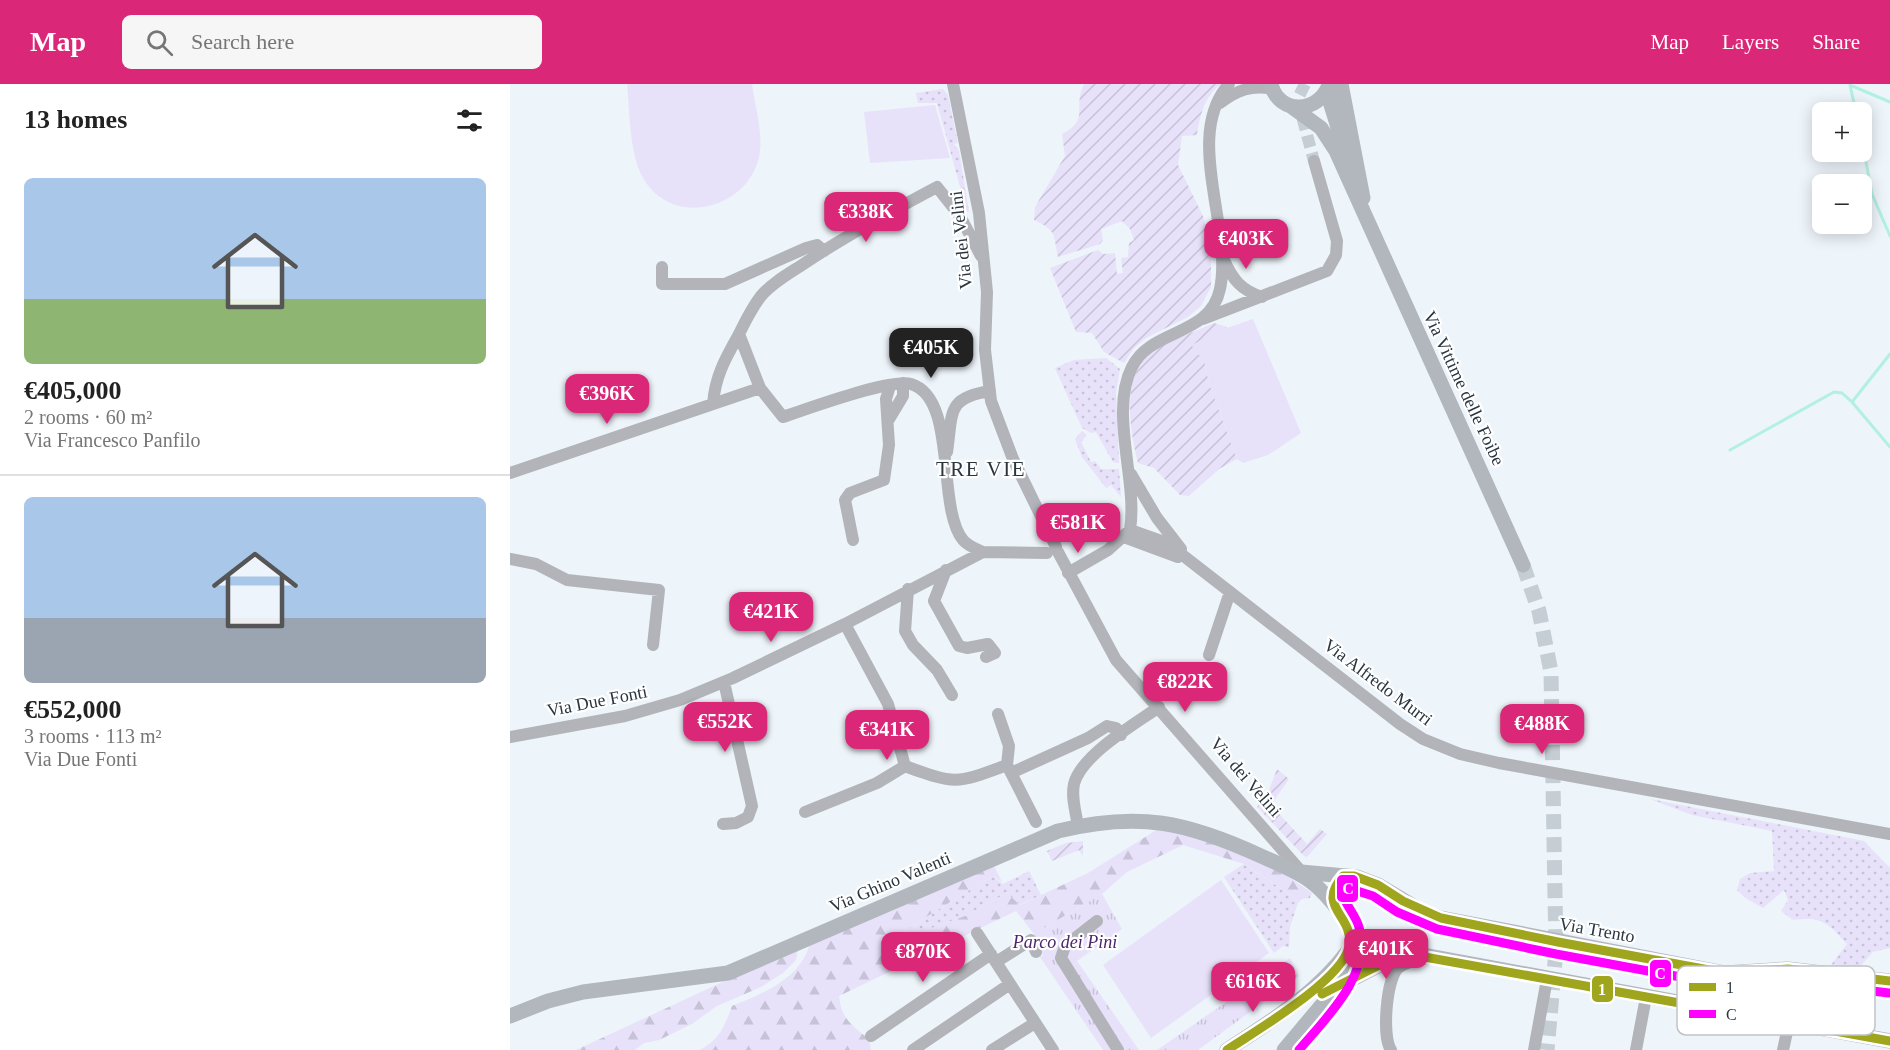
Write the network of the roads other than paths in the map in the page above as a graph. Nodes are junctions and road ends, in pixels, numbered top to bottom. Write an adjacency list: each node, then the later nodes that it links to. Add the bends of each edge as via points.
1 (953, 84): 12 (street, Via dei Velini, via 975,184)
2 (1229, 84): 6 (street)
3 (1341, 84): 9 (main road)
4 (1271, 87): 6 (street, via 1241,89); 7 (main road, Via Vittime delle Foibe, via 1277,97)
5 (1328, 88): 7 (main road, via 1312,105); 9 (main road, Via Vittime delle Foibe)
6 (1216, 105): 11 (street, via 1210,127)
7 (1292, 107): 9 (main road, Via Vittime delle Foibe, via 1310,118 1329,139)
8 (1314, 161): 14 (street, via 1337,241 1336,255 1327,270)
9 (1369, 228): 30 (main road, Via Vittime delle Foibe)
10 (824, 251): 12 (street, via 937,187 960,216); 13 (street, via 817,245 806,248 725,284 662,284); 16 (street, via 775,282 746,318)
11 (1221, 253): 14 (street, via 1237,283); 15 (street, via 1221,287 1217,300)
12 (985, 264): 19 (street, Via dei Velini, via 985,350)
13 (662, 267)
14 (1262, 297): 15 (street)
15 (1202, 319): 22 (street, via 1147,348 1130,369 1124,415)
16 (739, 334): 18 (street); 20 (street, via 723,360)
17 (896, 385): 18 (street, via 846,395 783,417); 21 (street, via 912,384 933,403); 25 (street, via 903,396 888,421 884,480 850,493 845,500)
18 (760, 388): 20 (street)
19 (990, 390): 21 (street, via 959,399); 26 (street, Via dei Velini, via 1005,440 1045,527)
20 (713, 404): 23 (street)
21 (946, 468): 27 (street, via 958,531 970,546)
22 (1129, 470): 24 (street); 29 (street, via 1157,518)
23 (510, 473)
24 (1127, 534): 29 (street, via 1155,537); 32 (street)
25 (853, 540)
26 (1048, 550): 27 (street, Via Due Fonti); 32 (street, Via dei Velini)
27 (983, 552): 31 (street, Via Due Fonti)
28 (510, 559): 36 (street, via 536,564 567,580 659,590)
29 (1190, 562): 34 (street, Via Alfredo Murri)
30 (1523, 565)
31 (946, 570): 33 (street, Via Due Fonti); 38 (street, via 934,601 959,646 988,644 995,653)
32 (1068, 573): 41 (street, Via dei Velini, via 1116,660)
33 (908, 589): 35 (street, Via Due Fonti); 40 (street, via 905,631 938,670)
34 (1230, 592): 37 (street); 51 (street, Via Alfredo Murri, via 1400,724 1423,740 1460,754)
35 (845, 624): 39 (street, Via Due Fonti); 45 (street, via 888,704)
36 (653, 645)
37 (1209, 655)
38 (986, 657)
39 (724, 682): 44 (street, Via Due Fonti, via 637,714); 49 (street, via 752,806 748,817)
40 (952, 695)
41 (1159, 706): 43 (street); 52 (street, Via dei Velini)
42 (998, 714): 46 (street, via 1009,746)
43 (1121, 735): 46 (street, via 1116,728 1107,726 1088,738); 50 (street, via 1094,755 1078,774 1073,786)
44 (510, 737)
45 (905, 766): 46 (street, via 955,781); 47 (street, via 877,783)
46 (1009, 769): 48 (street)
47 (806, 812)
48 (1036, 822)
49 (723, 824)
50 (1078, 826): 52 (main road, Via Ghino Valenti, via 1125,820 1189,827); 74 (main road, Via Ghino Valenti, via 1023,844 728,973 583,992)
51 (1890, 834)
52 (1288, 863): 53 (main road, Via Ghino Valenti); 54 (street, Via dei Velini); 55 (main road, Via Ghino Valenti)
53 (1302, 873): 54 (main road); 55 (street)
54 (1335, 876): 56 (main road, via 1331,891); 65 (main road, Via Trento, via 1354,876 1378,885 1403,902 1441,918)
55 (1314, 884): 56 (main road)
56 (1334, 906): 58 (main road)
57 (1097, 921): 83 (street, via 1065,946 1061,958)
58 (1348, 925): 60 (main road); 62 (main road, via 1369,942)
59 (977, 933): 63 (street)
60 (1348, 951): 70 (main road); 73 (main road)
61 (1036, 952): 63 (street, via 1031,940)
62 (1408, 954): 64 (main road); 70 (main road)
63 (994, 958): 69 (street); 78 (street)
64 (1431, 958): 66 (main road); 86 (street, via 1406,964 1394,974 1385,1029)
65 (1687, 966)
66 (1547, 979): 71 (main road); 87 (street)
67 (1875, 979): 68 (main road, Via Trento)
68 (1890, 981)
69 (1010, 984): 75 (street); 80 (street)
70 (1337, 987): 73 (main road); 85 (main road)
71 (1646, 997): 72 (main road); 88 (street)
72 (1677, 1003)
73 (1297, 1004): 84 (main road)
74 (510, 1016)
75 (1035, 1023): 81 (street); 82 (street)
76 (1787, 1035): 89 (street)
77 (1856, 1035): 79 (main road)
78 (871, 1036)
79 (1890, 1041)
80 (913, 1050)
81 (992, 1050)
82 (1053, 1050)
83 (1118, 1050)
84 (1227, 1050)
85 (1284, 1050)
86 (1391, 1050)
87 (1534, 1050)
88 (1636, 1050)
89 (1784, 1050)

